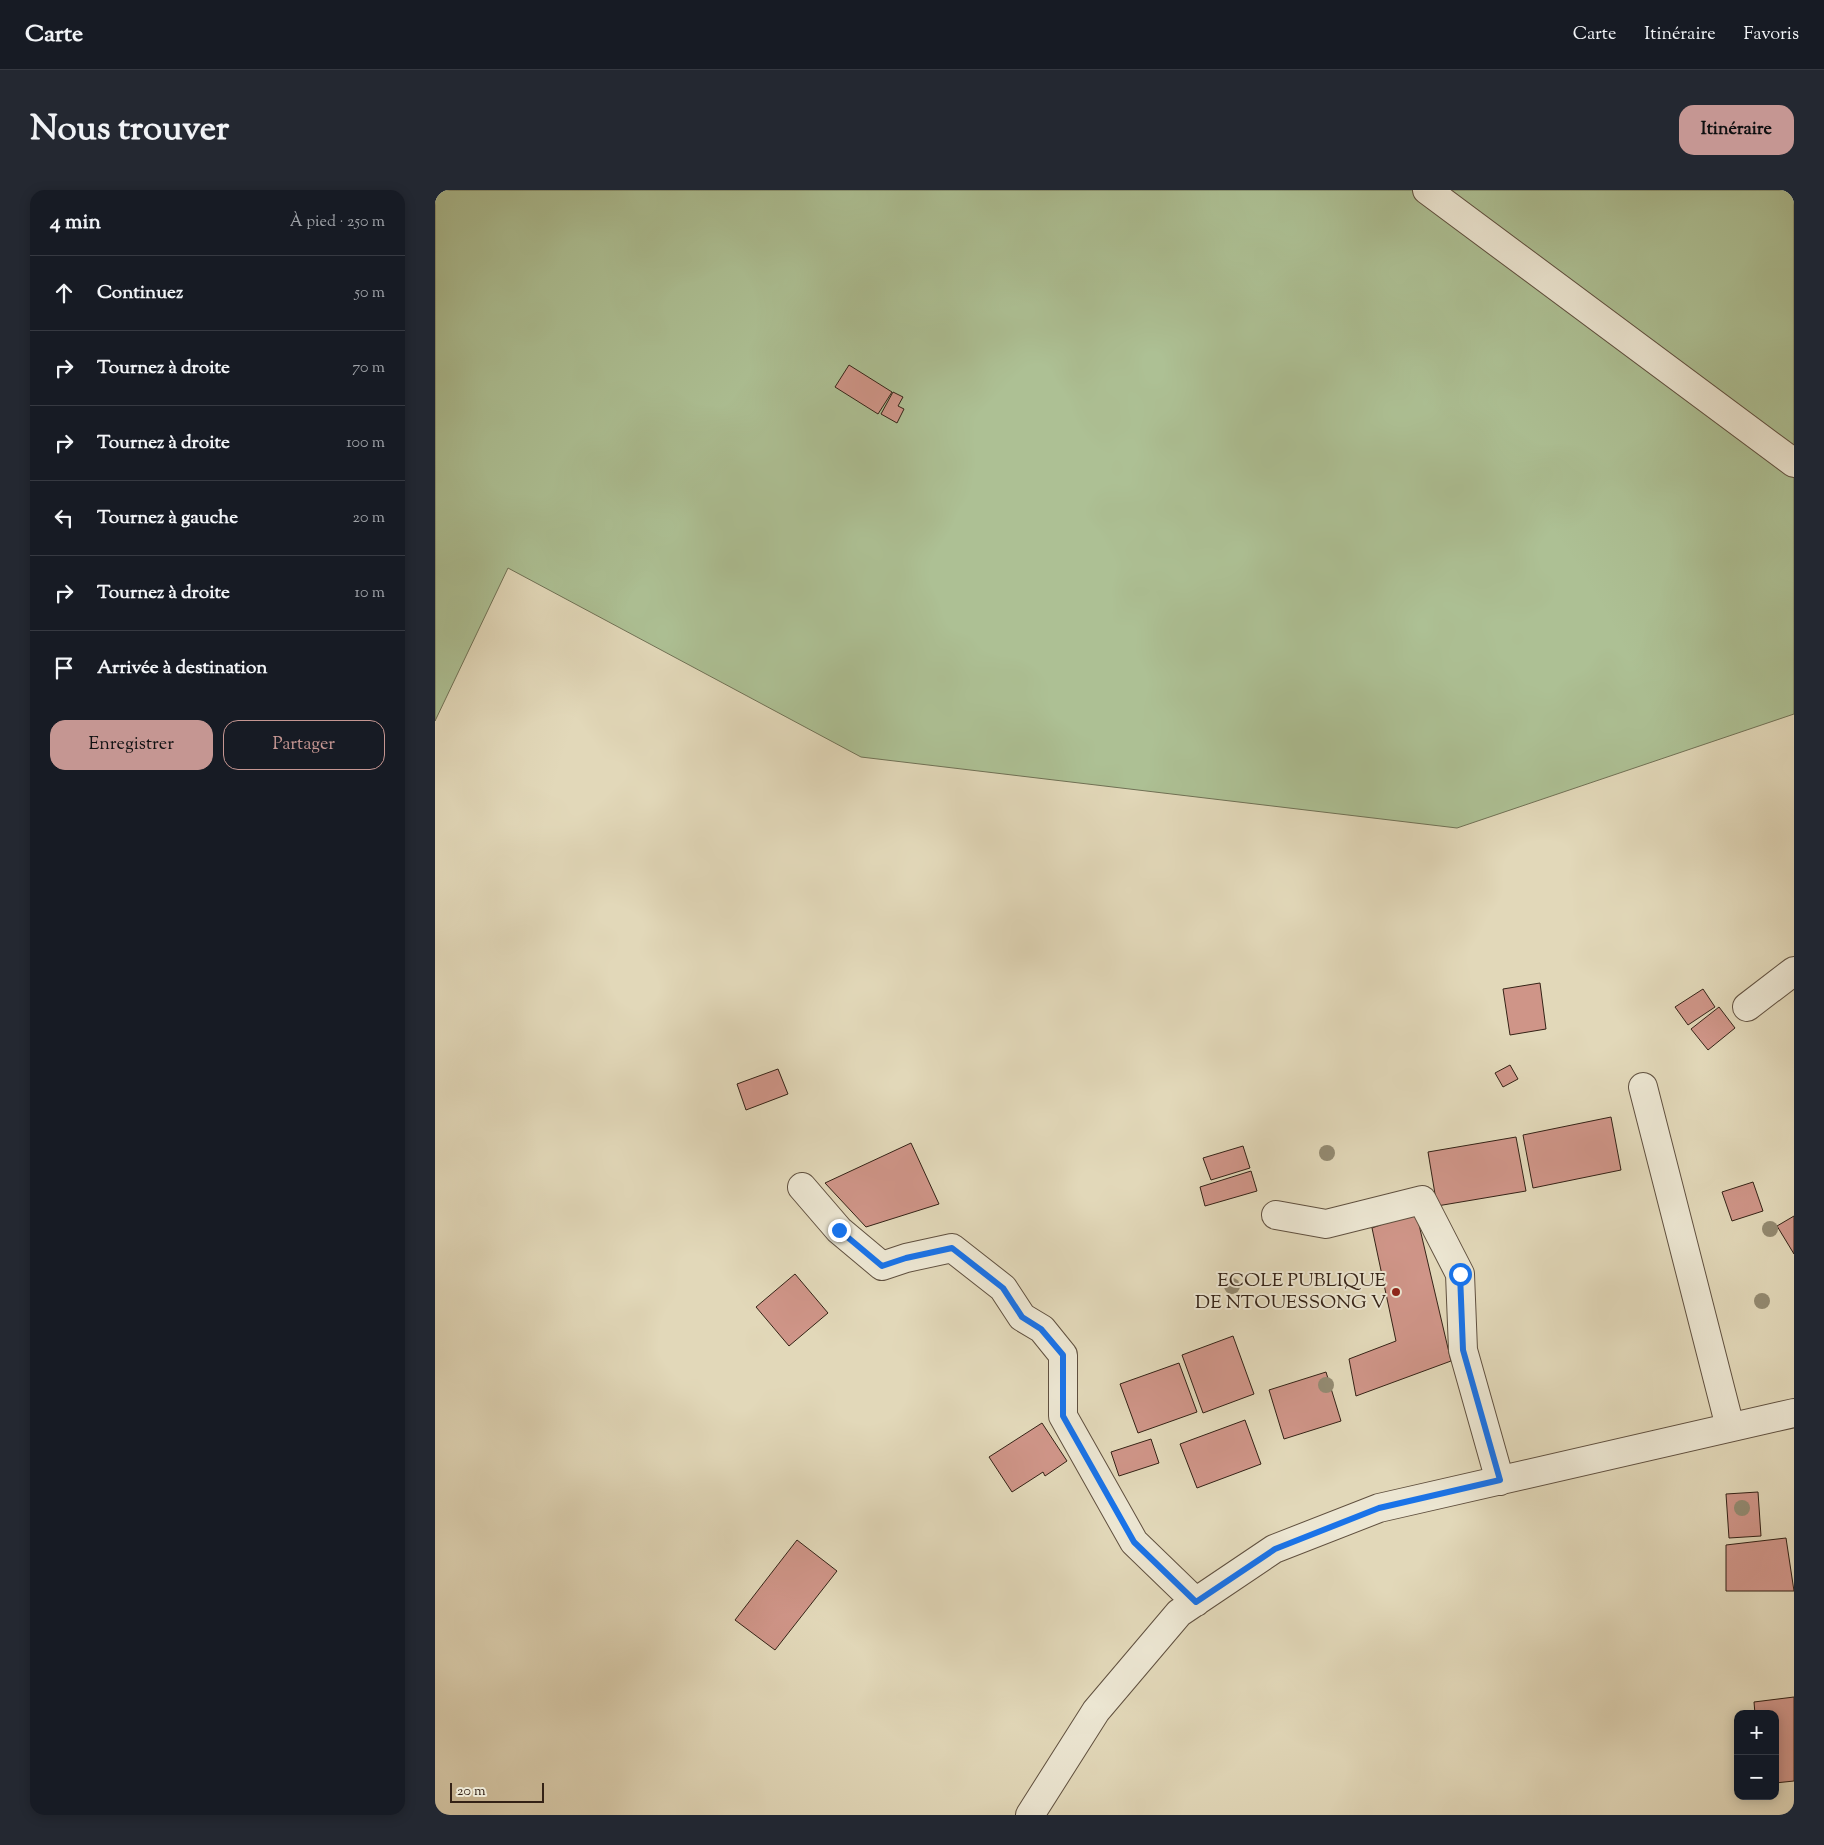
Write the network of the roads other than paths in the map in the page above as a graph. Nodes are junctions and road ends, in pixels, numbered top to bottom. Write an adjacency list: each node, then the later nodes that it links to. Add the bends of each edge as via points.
1 (1427, 190): 2 (street)
2 (1794, 463)
3 (1794, 971): 4 (street)
4 (1747, 1007)
5 (1643, 1087): 9 (street)
6 (802, 1187): 11 (street, via 839,1230 882,1266 952,1248 1003,1288 1022,1317 1041,1329 1063,1355 1063,1416 1134,1542)
7 (1275, 1214): 10 (street, via 1326,1224 1422,1200 1460,1274 1463,1350)
8 (1794, 1412): 9 (street)
9 (1730, 1427): 10 (street)
10 (1500, 1480): 11 (street, via 1379,1508 1275,1549)
11 (1196, 1602): 12 (street, via 1179,1613 1096,1711)
12 (1030, 1815)

